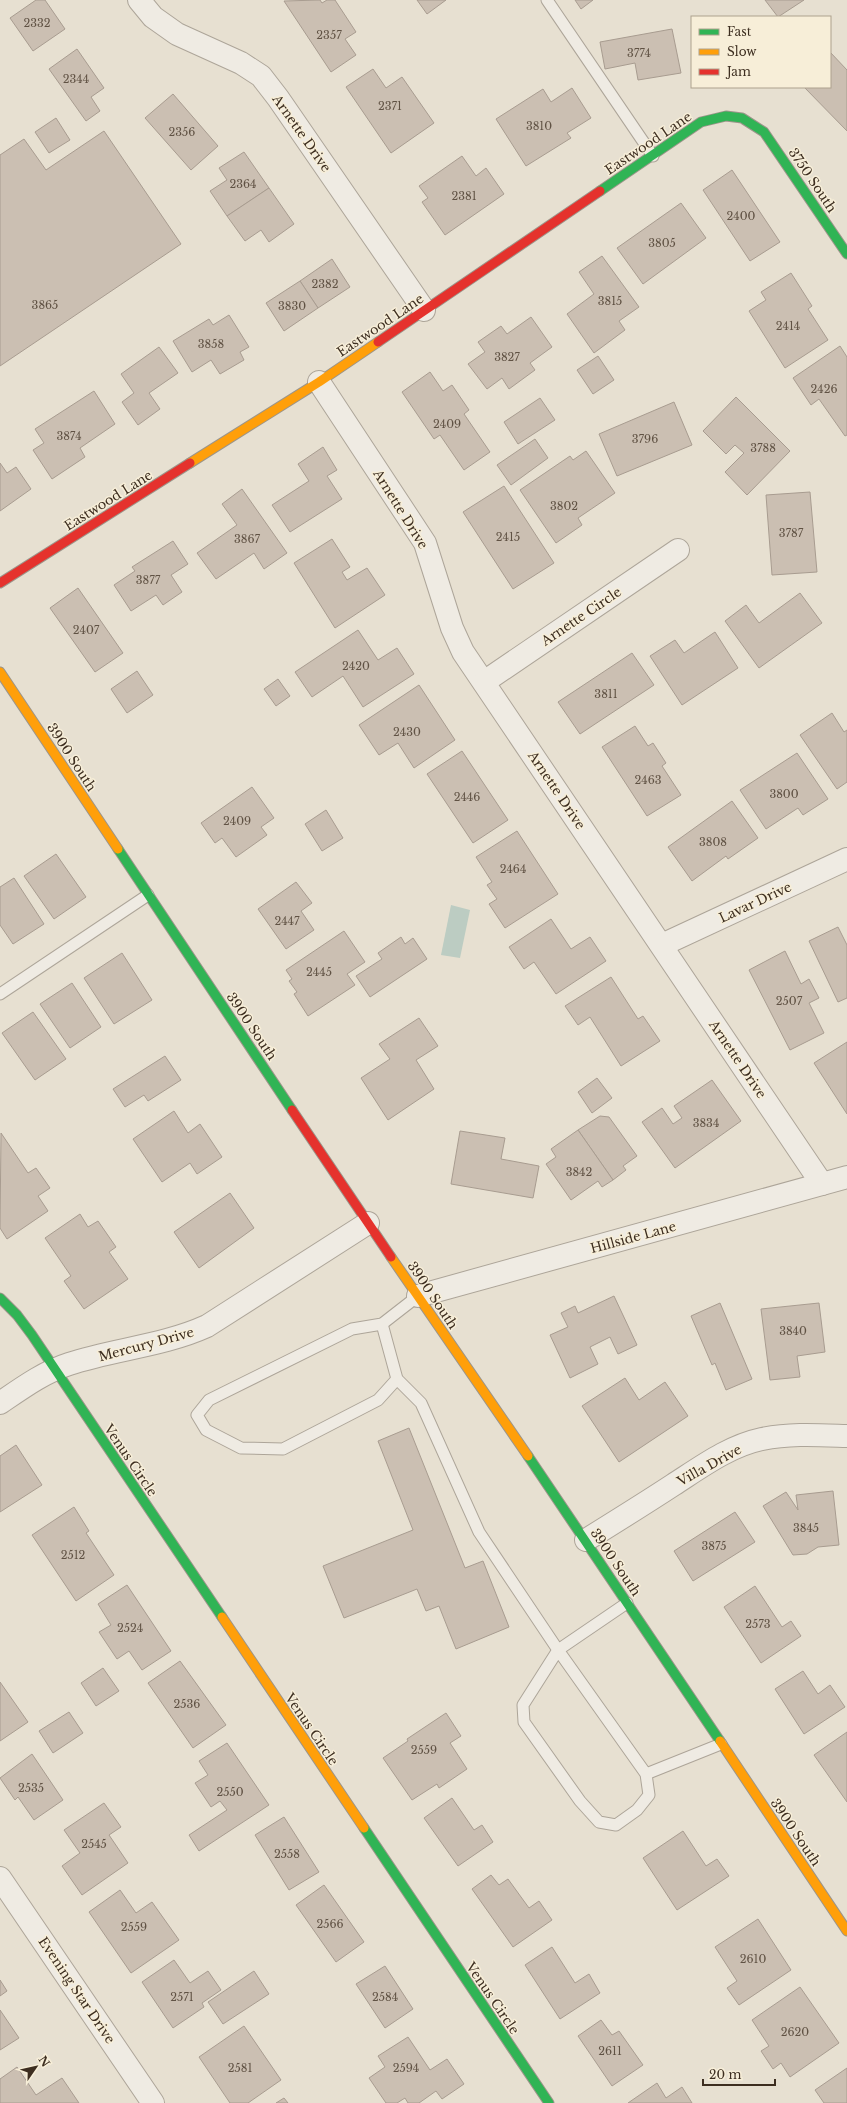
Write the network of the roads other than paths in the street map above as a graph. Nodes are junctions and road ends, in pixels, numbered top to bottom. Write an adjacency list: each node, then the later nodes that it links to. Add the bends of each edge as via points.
1 (139, 0): 6 (street, Arnette Drive, via 153,17 177,34 241,63 261,76)
2 (547, 0): 4 (lane)
3 (770, 140): 4 (street, Eastwood Lane, via 756,123 747,118 735,115 722,116 701,122); 5 (street, 3750 South)
4 (652, 156): 6 (street, Eastwood Lane)
5 (847, 254)
6 (424, 310): 7 (street, Eastwood Lane)
7 (319, 382): 9 (street, Eastwood Lane); 11 (street, Arnette Drive, via 425,543 452,628 463,652)
8 (678, 550): 11 (street, Arnette Circle)
9 (0, 583)
10 (0, 672): 13 (street, 3900 South)
11 (484, 682): 14 (street, Arnette Drive)
12 (847, 859): 14 (street, Lavar Drive)
13 (148, 895): 15 (lane); 18 (street, 3900 South)
14 (662, 945): 17 (street, Arnette Drive)
15 (0, 994)
16 (847, 1177): 17 (street, Hillside Lane)
17 (822, 1184): 19 (street, Hillside Lane)
18 (368, 1223): 19 (street, 3900 South); 22 (street, Mercury Drive, via 207,1326 184,1336)
19 (418, 1296): 21 (lane); 26 (street, 3900 South)
20 (0, 1298): 22 (street, Venus Circle, via 17,1315)
21 (382, 1324): 23 (lane); 23 (lane, via 352,1329 209,1400 197,1415 206,1430 241,1448 283,1449 378,1400)
22 (54, 1370): 24 (street, Mercury Drive); 34 (street, Venus Circle)
23 (397, 1379): 28 (lane, via 421,1403 479,1532)
24 (0, 1402)
25 (847, 1436): 26 (street, Villa Drive, via 781,1436 761,1439 740,1447 705,1464)
26 (586, 1540): 27 (street, 3900 South)
27 (627, 1603): 28 (lane); 29 (street, 3900 South)
28 (558, 1650): 30 (lane); 30 (lane, via 523,1705 524,1722 580,1801 599,1822 616,1825 637,1810 650,1795)
29 (721, 1744): 30 (lane); 32 (street, 3900 South)
30 (646, 1774)
31 (0, 1878): 33 (street, Evening Star Drive)
32 (847, 1931)
33 (153, 2103)
34 (549, 2103)

